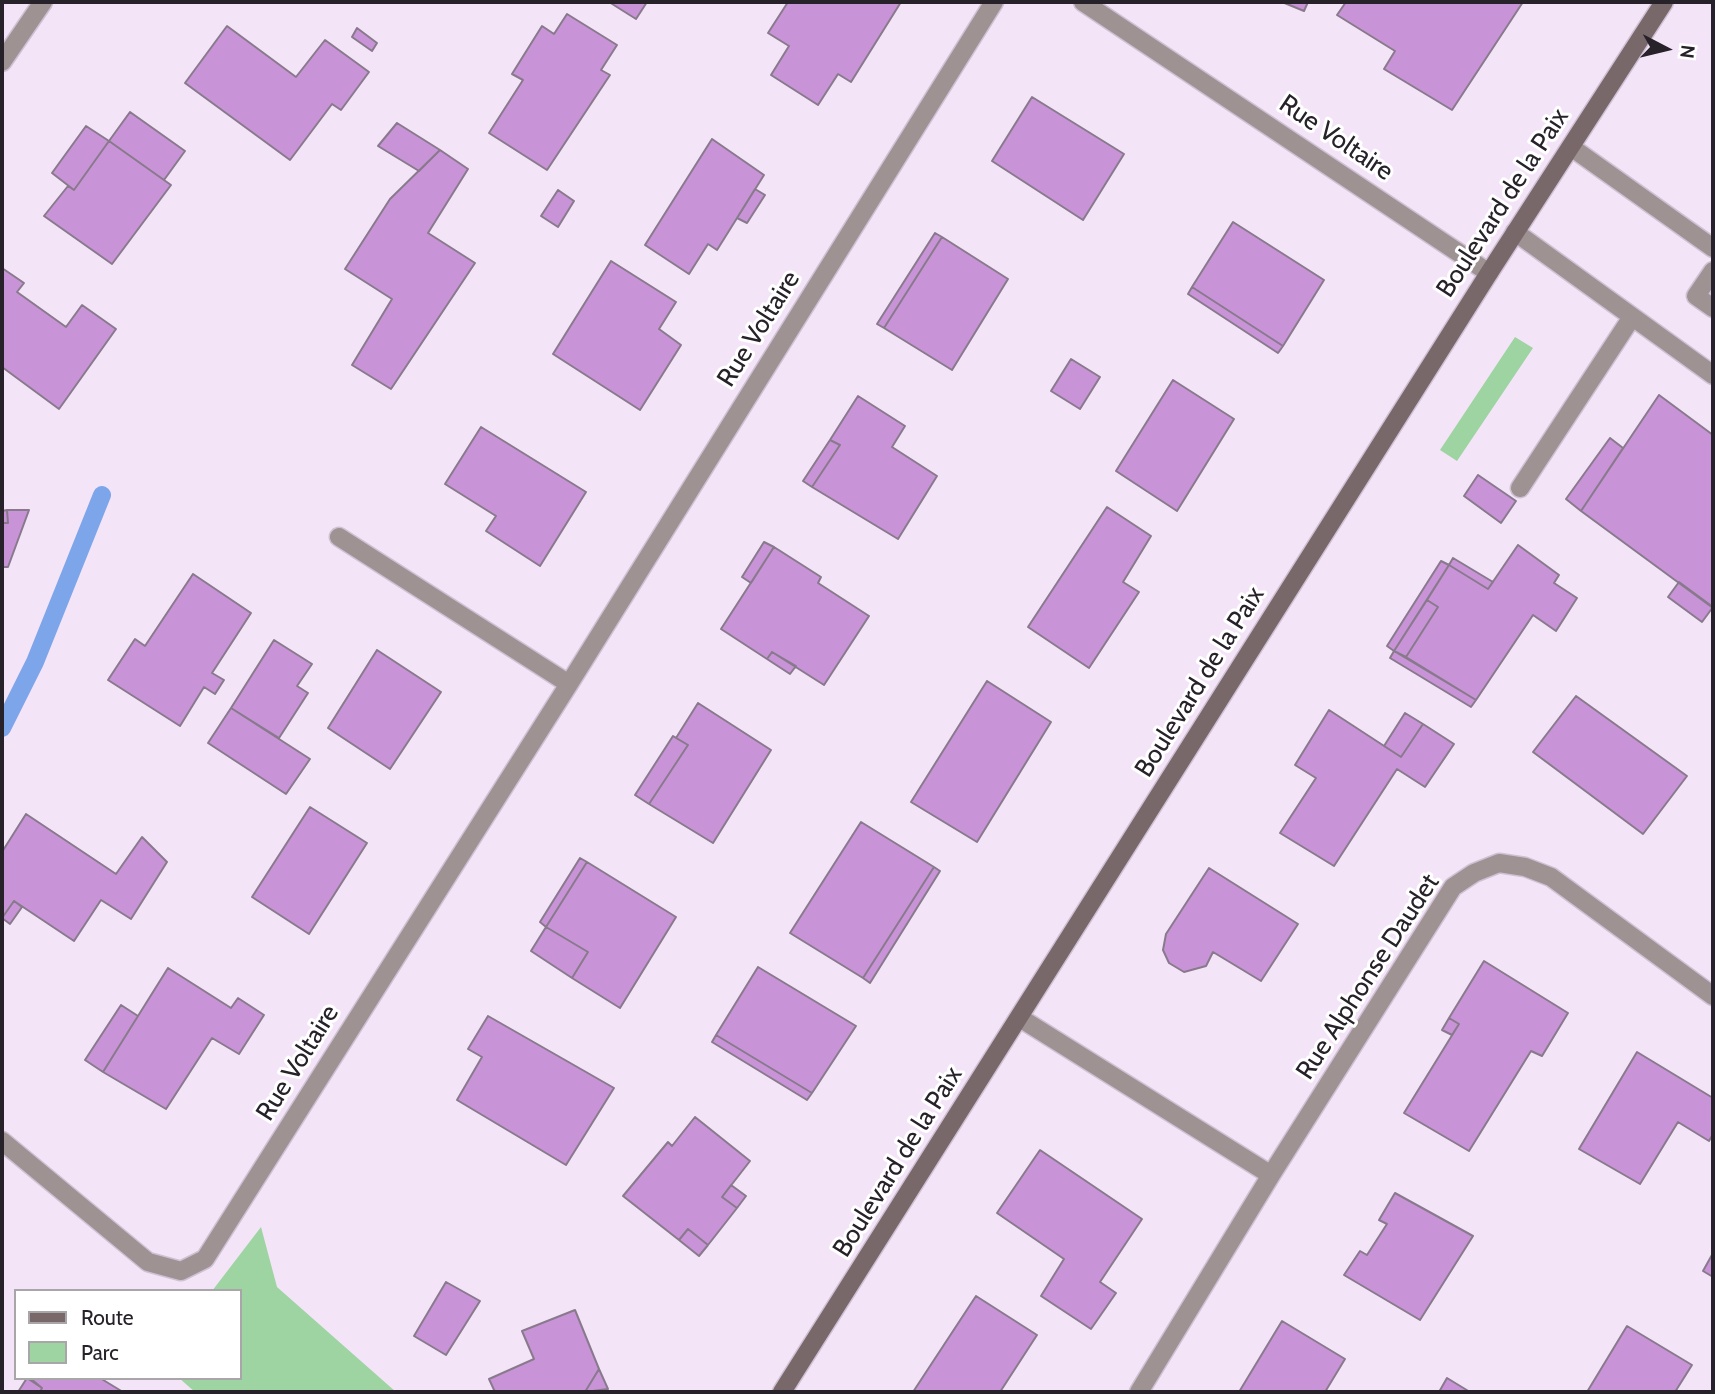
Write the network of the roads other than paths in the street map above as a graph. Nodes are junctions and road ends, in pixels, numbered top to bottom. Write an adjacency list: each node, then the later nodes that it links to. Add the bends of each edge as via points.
1 (43, 2): 5 (street)
2 (993, 2): 16 (street, Rue Voltaire)
3 (1083, 2): 10 (street, Rue Voltaire)
4 (1664, 2): 6 (main road, Boulevard de la Paix)
5 (2, 62)
6 (1571, 147): 7 (main road, Boulevard de la Paix); 8 (street)
7 (1515, 232): 10 (main road, Boulevard de la Paix); 12 (street)
8 (1713, 248)
9 (1713, 271): 11 (street, via 1696,296)
10 (1489, 273): 18 (main road, Boulevard de la Paix)
11 (1713, 308)
12 (1632, 317): 13 (street); 14 (street)
13 (1713, 375)
14 (1520, 488)
15 (339, 537): 16 (street)
16 (569, 684): 19 (street, Rue Voltaire, via 205,1259 181,1271 148,1262)
17 (1713, 996): 20 (street, Rue Alphonse Daudet, via 1551,877 1499,863 1474,873 1454,887)
18 (1020, 1018): 20 (street); 21 (main road, Boulevard de la Paix)
19 (2, 1141)
20 (1271, 1174): 22 (street, Rue Alphonse Daudet)
21 (782, 1392)
22 (1139, 1392)

